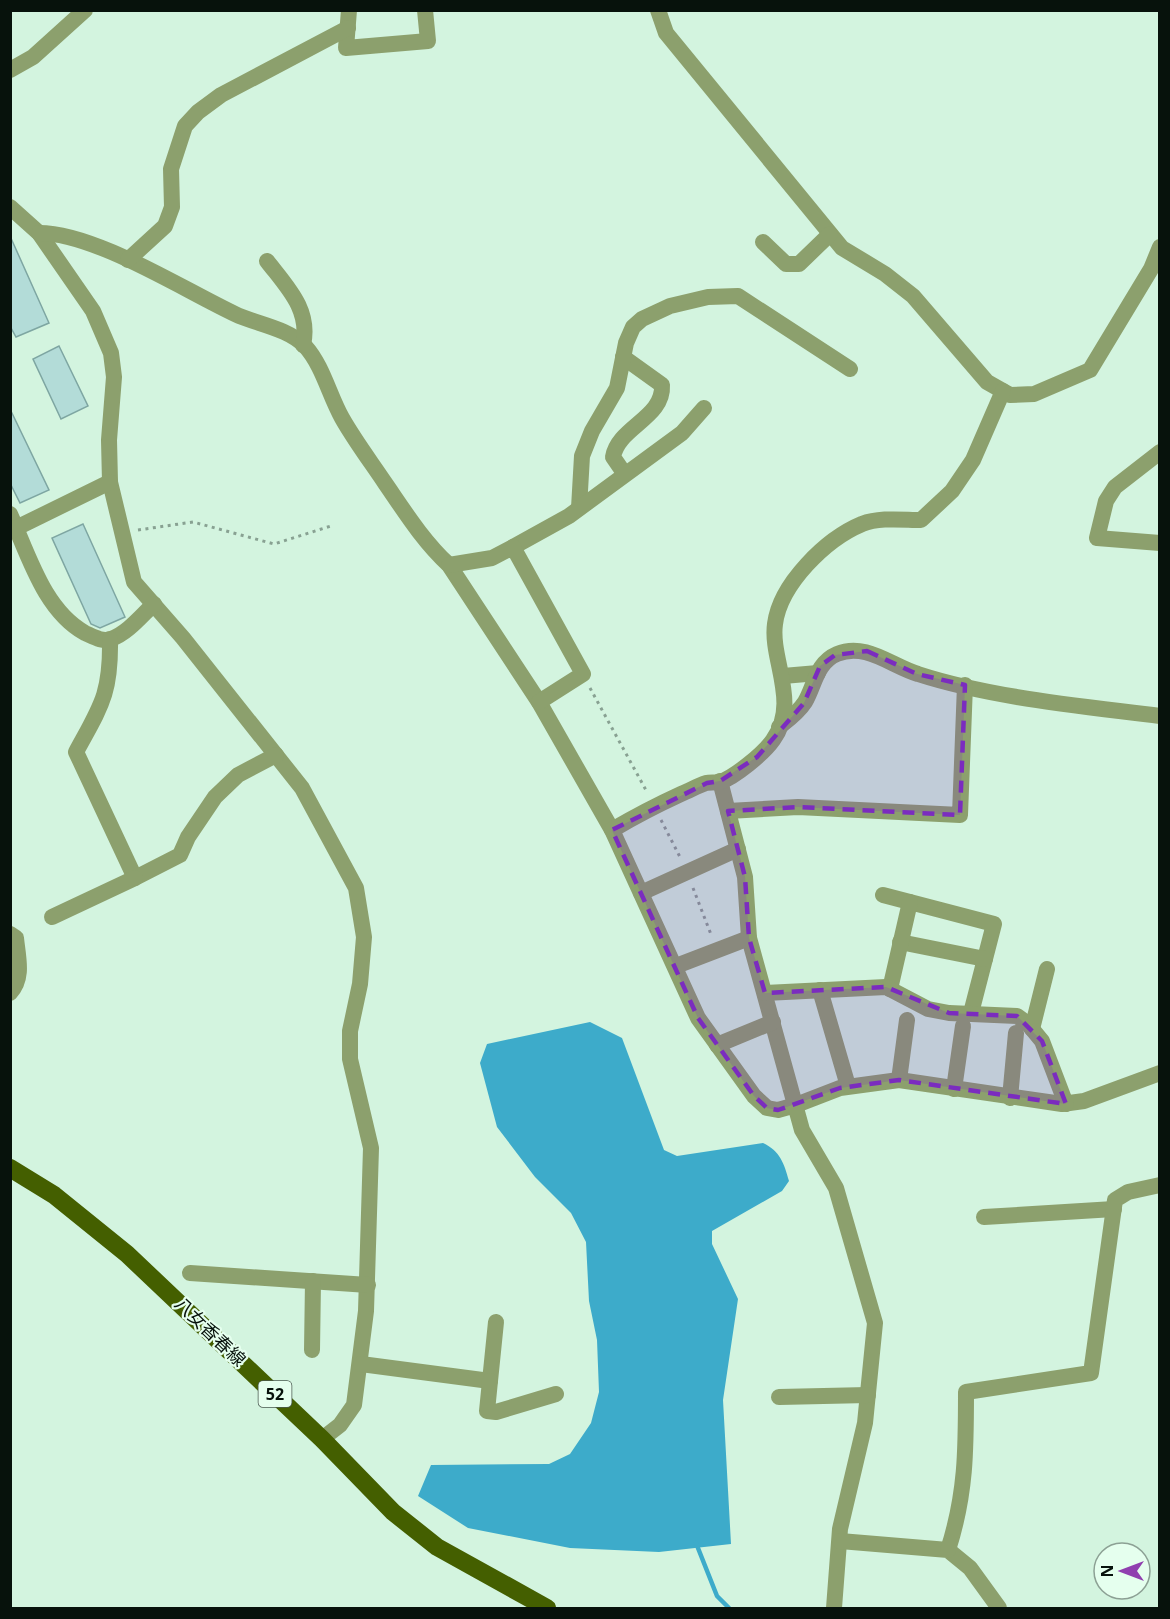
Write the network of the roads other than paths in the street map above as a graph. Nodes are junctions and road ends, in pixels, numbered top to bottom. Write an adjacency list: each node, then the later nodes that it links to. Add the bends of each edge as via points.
1 (86, 10): 6 (street, via 33,57)
2 (349, 10): 5 (street)
3 (425, 10): 5 (street, via 428,41 346,48)
4 (658, 10): 9 (street, via 666,33)
5 (348, 28): 12 (street, via 221,95 198,112 185,126 171,169 172,207 165,226)
6 (10, 69)
7 (12, 211): 8 (street)
8 (39, 233): 12 (street, via 58,233); 21 (street, via 93,310 111,353 114,377)
9 (830, 234): 10 (street, via 799,264 786,264); 17 (street, via 842,248 913,296 987,382)
10 (763, 242)
11 (1160, 247): 17 (street, via 1151,269 1090,370 1034,394 1010,395)
12 (128, 260): 14 (street)
13 (267, 261): 14 (street, via 305,316)
14 (303, 345): 26 (street, via 317,363 356,440 430,547)
15 (623, 357): 16 (street, via 633,327 642,319 708,297 738,296); 20 (street, via 662,385 662,394 648,416 623,436 614,449 613,458); 22 (street, via 617,388 582,456)
16 (850, 369)
17 (1003, 391): 30 (street, via 973,460 952,491 921,520 862,524 829,544 802,570 781,600 774,625)
18 (704, 408): 20 (street, via 682,433)
19 (1160, 452): 24 (street, via 1114,487 1106,501 1097,538)
20 (624, 473): 22 (street)
21 (110, 482): 23 (street); 27 (street, via 134,582)
22 (579, 508): 25 (street)
23 (13, 525): 28 (street, via 62,617 97,639)
24 (1160, 543)
25 (513, 547): 26 (street, via 492,558); 32 (street, via 583,674)
26 (449, 565): 32 (street)
27 (154, 604): 28 (street); 35 (street)
28 (110, 639): 40 (street, via 111,674 106,698 76,752)
29 (818, 673): 30 (street); 31 (street, via 820,666 835,655 867,651 917,674); 34 (street, via 804,703)
30 (783, 676): 34 (street)
31 (965, 685): 33 (street, via 1027,699); 37 (street, via 960,814 798,807)
32 (539, 702): 38 (street)
33 (1160, 716)
34 (779, 727): 36 (street, via 775,738 757,757)
35 (276, 755): 40 (street, via 238,775 215,797 180,855); 73 (street, via 302,788 356,888 364,936 360,984 350,1030 350,1059 371,1148)
36 (720, 782): 37 (street); 38 (street, via 707,783 654,806)
37 (728, 812): 39 (street)
38 (612, 830): 41 (street)
39 (738, 849): 41 (street); 46 (street, via 745,878)
40 (135, 878): 44 (street)
41 (641, 893): 49 (street)
42 (883, 895): 43 (street)
43 (910, 902): 47 (street); 48 (street, via 994,924)
44 (52, 918)
45 (10, 934): 53 (street, via 16,938 20,966 18,984)
46 (749, 938): 49 (street); 54 (street)
47 (900, 942): 48 (street); 51 (street)
48 (985, 959): 56 (street)
49 (676, 966): 59 (street, via 698,1018)
50 (1047, 969): 58 (street)
51 (890, 989): 52 (street); 56 (street, via 928,1009)
52 (820, 990): 54 (street); 62 (street)
53 (10, 993)
54 (765, 993): 57 (street)
55 (908, 1020): 61 (street)
56 (967, 1020): 58 (street, via 1017,1016); 63 (street)
57 (773, 1022): 59 (street); 66 (street)
58 (1024, 1031): 64 (street); 65 (street, via 1042,1041)
59 (717, 1045): 66 (street, via 767,1108 778,1110)
60 (1160, 1073): 65 (street)
61 (899, 1080): 62 (street); 63 (street)
62 (848, 1086): 66 (street)
63 (954, 1089): 64 (street)
64 (1010, 1098): 65 (street)
65 (1066, 1104)
66 (796, 1105): 79 (street, via 802,1130 836,1188 875,1323)
67 (10, 1168): 81 (main road, 八女香春線 / 52, via 54,1195 127,1254)
68 (1160, 1185): 69 (street, via 1128,1192 1115,1200)
69 (1114, 1209): 70 (street); 83 (street, via 1091,1373 966,1392 966,1455 960,1512)
70 (984, 1217)
71 (190, 1273): 72 (street)
72 (313, 1281): 73 (street); 75 (street)
73 (368, 1285): 76 (street)
74 (496, 1322): 77 (street)
75 (312, 1350)
76 (361, 1364): 77 (street); 81 (street, via 354,1405 340,1425)
77 (490, 1381): 78 (street, via 487,1410 496,1412)
78 (556, 1394)
79 (868, 1395): 80 (street); 82 (street)
80 (779, 1397)
81 (322, 1439): 84 (main road, 八女香春線 / 52, via 393,1512 437,1546)
82 (840, 1541): 83 (street); 85 (street)
83 (948, 1550): 86 (street, via 970,1568)
84 (542, 1608)
85 (834, 1608)
86 (999, 1608)

